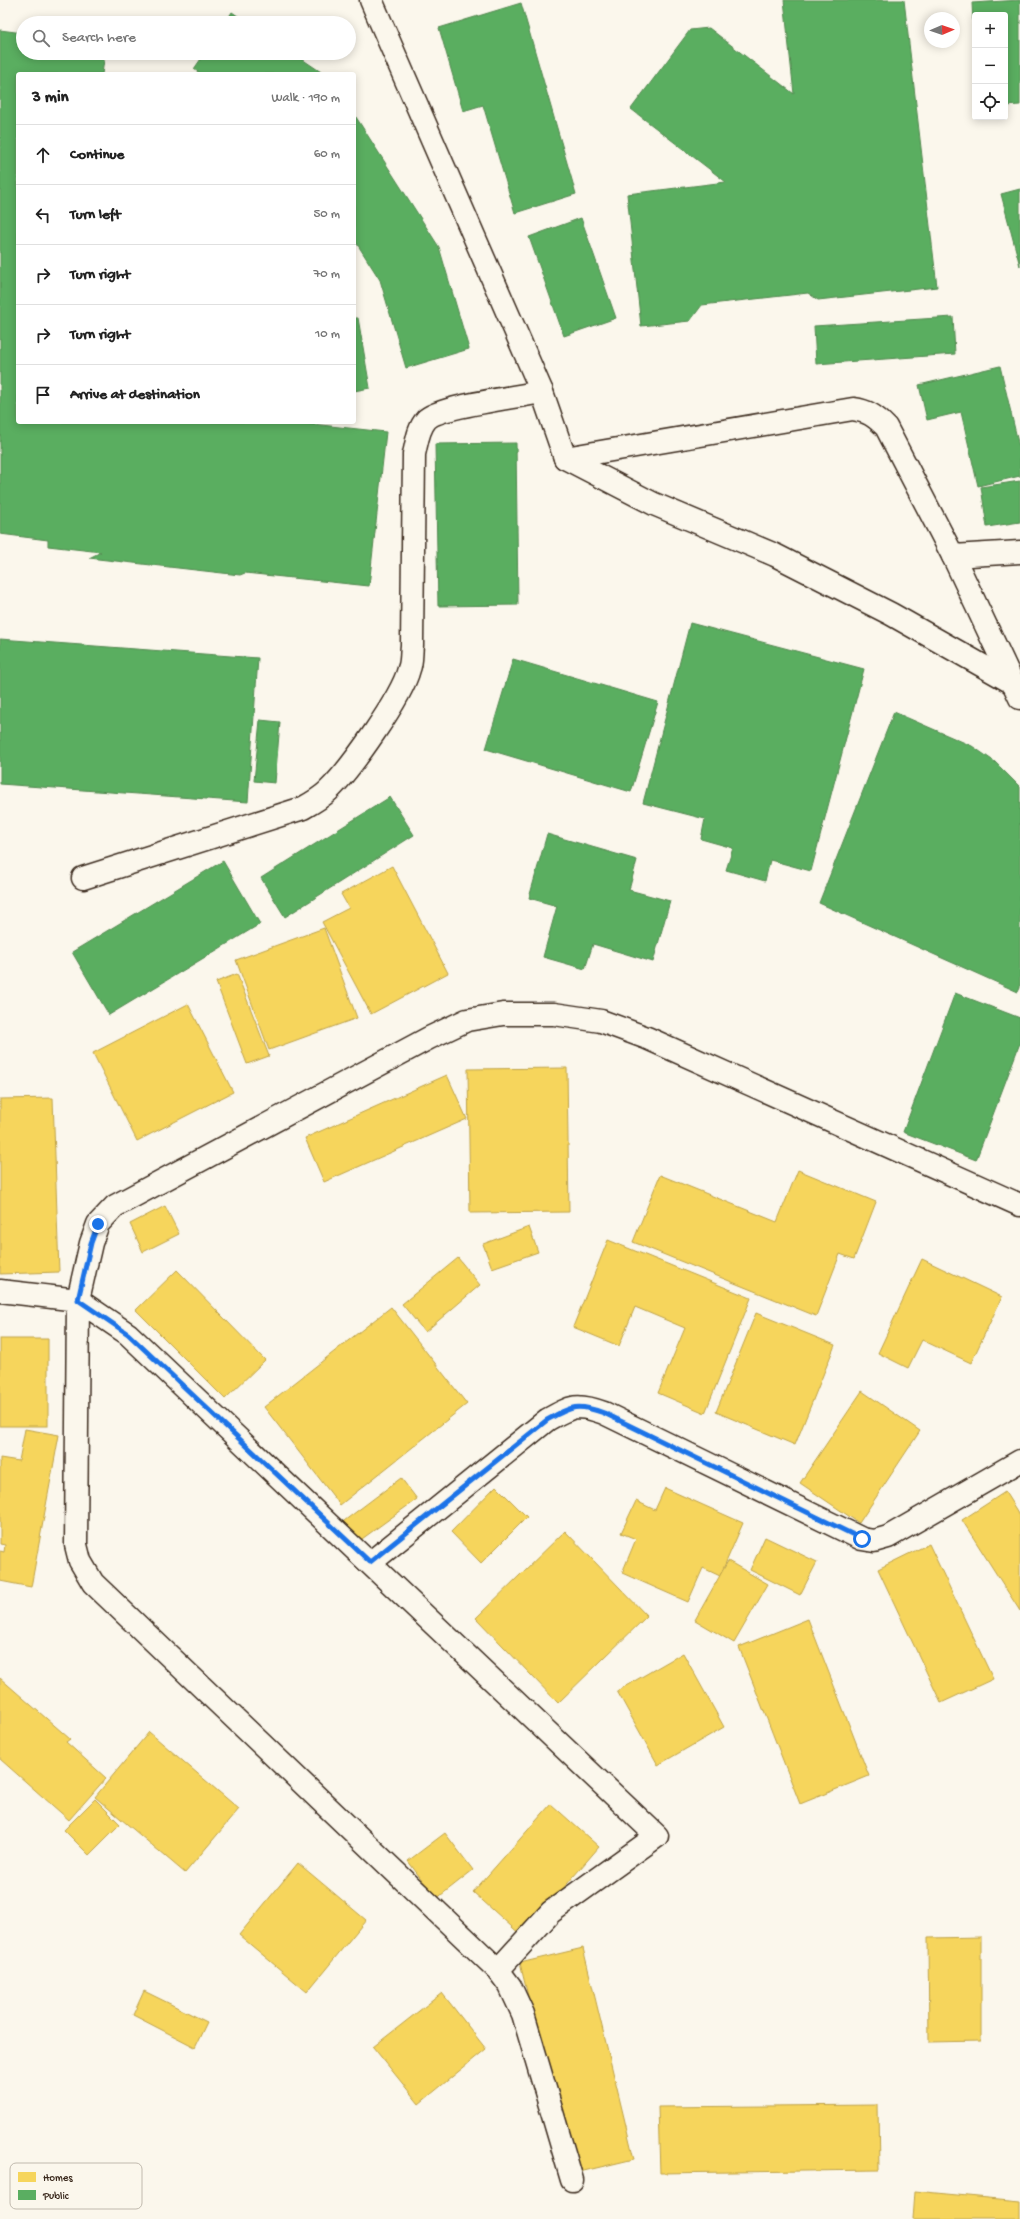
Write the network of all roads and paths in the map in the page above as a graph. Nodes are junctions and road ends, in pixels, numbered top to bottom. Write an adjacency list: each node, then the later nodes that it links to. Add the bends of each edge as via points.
1 (371, 0): 2 (lane)
2 (542, 392): 3 (lane); 7 (lane, via 445,410 426,418 414,454 410,669 394,701 330,790 303,808)
3 (566, 458): 5 (lane, via 853,409 866,411 876,416 886,427); 6 (lane, via 654,504 775,555 891,614)
4 (1020, 552): 5 (lane)
5 (953, 556): 6 (lane)
6 (1016, 691)
7 (83, 878)
8 (1020, 1205): 10 (lane, via 621,1028 601,1021 554,1014 503,1014 467,1020 429,1038 115,1206 98,1224)
9 (0, 1291): 10 (lane)
10 (78, 1300): 12 (lane, via 128,1334); 13 (lane, via 76,1545 80,1561 93,1583)
11 (1020, 1461): 12 (lane, via 888,1537 874,1541 862,1539 604,1413 584,1406 566,1410 547,1420)
12 (370, 1562): 13 (lane, via 657,1836 551,1912)
13 (498, 1970): 14 (lane, via 510,1986 523,2014)
14 (572, 2180)

